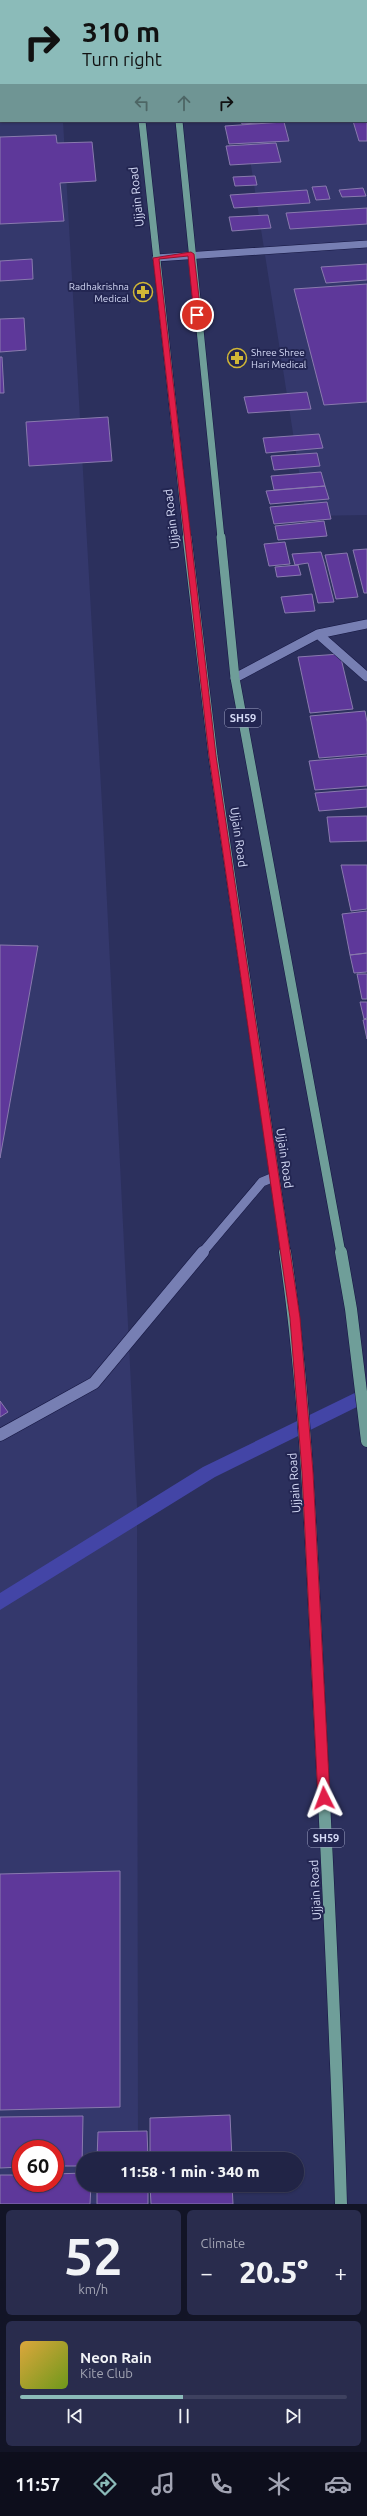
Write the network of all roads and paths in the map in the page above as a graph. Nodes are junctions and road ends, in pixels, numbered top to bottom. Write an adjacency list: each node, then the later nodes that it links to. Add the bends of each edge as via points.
1 (142, 122): 5 (main road, Ujjain Road / SH59)
2 (179, 122): 4 (main road, Ujjain Road / SH59)
3 (367, 244): 4 (street)
4 (191, 254): 5 (street); 9 (main road, Ujjain Road / SH59)
5 (156, 258): 10 (main road, Ujjain Road / SH59, via 212,756)
6 (367, 624): 7 (street)
7 (318, 634): 8 (street); 9 (street)
8 (367, 677)
9 (235, 678): 12 (main road, Ujjain Road / SH59, via 351,1309)
10 (274, 1177): 11 (street, via 262,1182 94,1383); 13 (main road, Ujjain Road / SH59, via 295,1318 308,1472 336,2027)
11 (0, 1436)
12 (367, 1441)
13 (341, 2204)

